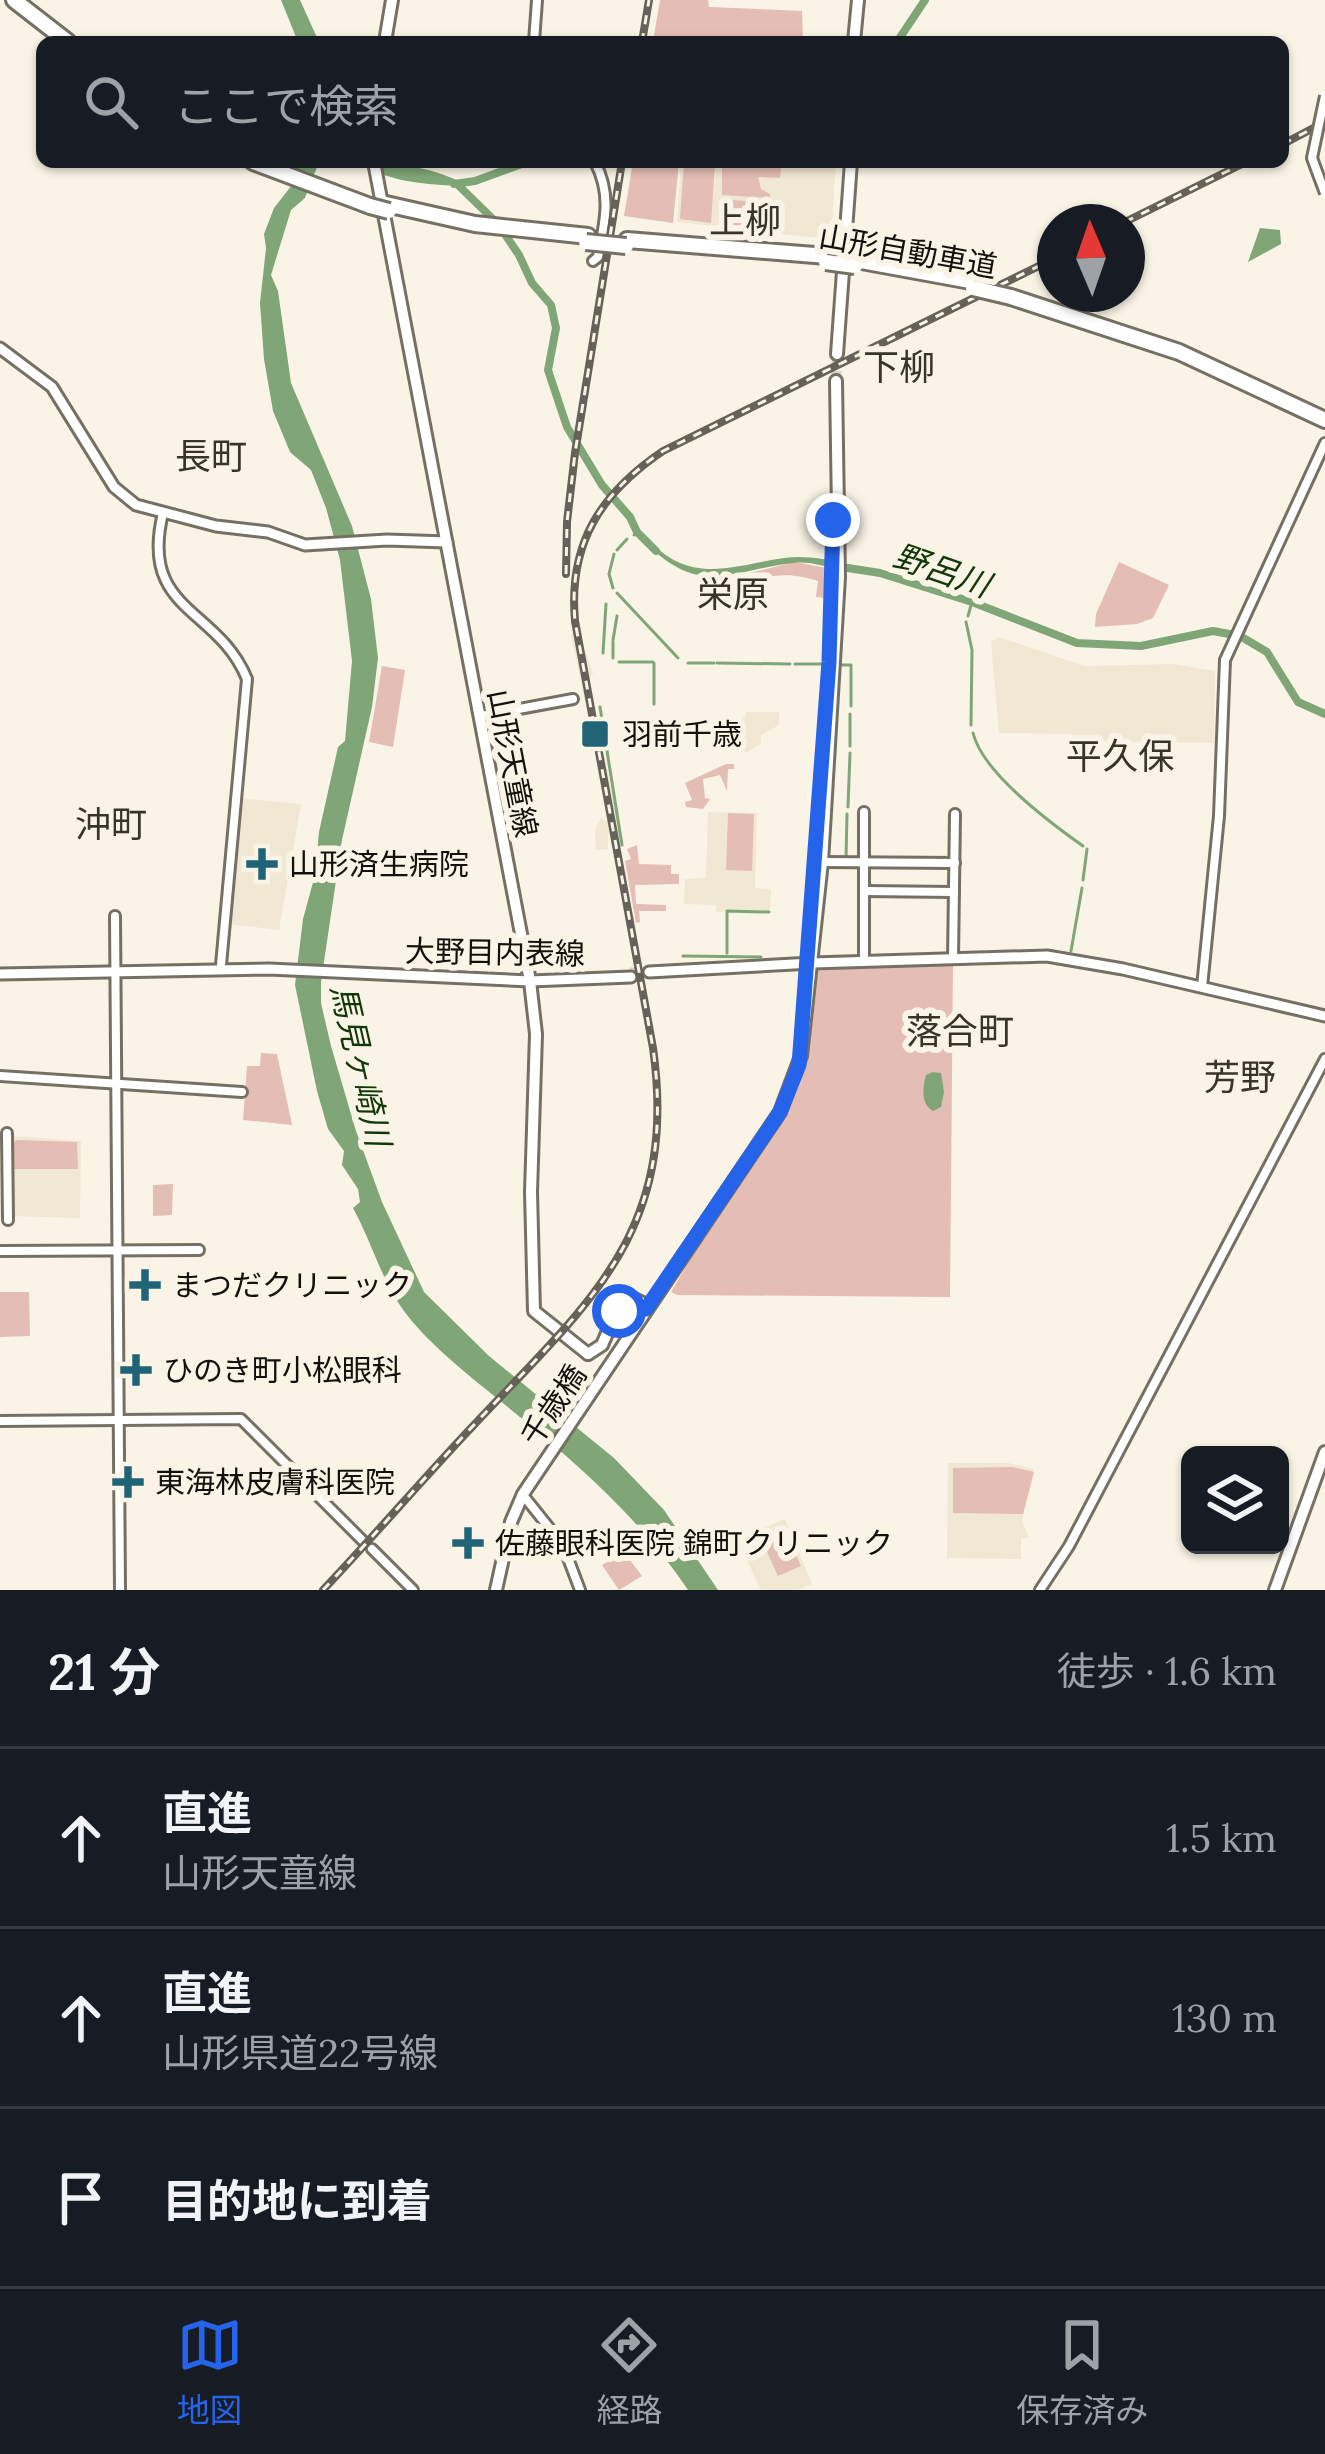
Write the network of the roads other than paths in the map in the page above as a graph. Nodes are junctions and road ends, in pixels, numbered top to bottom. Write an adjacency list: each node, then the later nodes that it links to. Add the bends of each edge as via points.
1 (1, 0): 6 (highway)
2 (14, 0): 7 (highway)
3 (392, 0): 8 (main road)
4 (537, 0): 9 (street)
5 (860, 0): 10 (main road)
6 (46, 36)
7 (60, 36)
8 (386, 36)
9 (534, 36)
10 (857, 36)
11 (1325, 96): 17 (street, bridge, via 1312,158)
12 (270, 168): 18 (highway, 山形自動車道)
13 (284, 168): 18 (highway, 山形自動車道)
14 (375, 168): 26 (main road, 山形天童線)
15 (598, 168): 19 (street, via 608,203)
16 (848, 168): 21 (main road)
17 (1325, 193)
18 (346, 195): 23 (highway, 山形自動車道, bridge, via 478,227 826,259 975,285 1082,311 1224,363)
19 (592, 260)
20 (0, 348): 25 (main road, via 52,387 122,495)
21 (836, 354)
22 (834, 381): 27 (main road)
23 (1324, 416)
24 (1325, 443): 48 (street, via 1228,646)
25 (163, 513): 26 (main road, via 313,545); 40 (street, via 158,551 166,586 247,679)
26 (447, 542): 29 (main road, 山形天童線)
27 (836, 576): 32 (main road, 山形天童線); 41 (main road, 山形天童線)
28 (573, 699): 29 (street)
29 (481, 716): 47 (main road, 山形天童線)
30 (864, 812): 33 (street)
31 (955, 814): 34 (street)
32 (822, 862): 33 (street); 41 (main road, 山形天童線)
33 (863, 862): 34 (street); 35 (street)
34 (955, 863): 36 (street)
35 (864, 891): 36 (street); 39 (street)
36 (954, 892): 38 (street)
37 (115, 916): 43 (street)
38 (953, 959): 39 (main road); 48 (main road, via 1047,956)
39 (864, 961): 41 (main road)
40 (221, 965): 42 (main road); 43 (main road)
41 (809, 965): 45 (main road); 49 (main road, via 1046,961); 59 (main road, 山形天童線, via 799,1065 780,1112)
42 (269, 967): 43 (main road); 47 (main road, 大野目内表線)
43 (115, 968): 44 (main road); 52 (street)
44 (0, 972)
45 (649, 974)
46 (630, 975): 47 (main road, 大野目内表線)
47 (530, 978): 59 (main road, 山形天童線, via 535,1315 596,1356 623,1305)
48 (1202, 987): 49 (main road)
49 (1325, 1018)
50 (1325, 1059): 71 (street)
51 (0, 1076): 52 (street)
52 (116, 1084): 53 (street); 58 (street)
53 (242, 1092)
54 (7, 1133): 55 (street)
55 (8, 1220)
56 (199, 1250): 58 (street)
57 (0, 1251): 58 (street)
58 (118, 1251): 61 (street)
59 (648, 1308): 60 (main road, 山形天童線)
60 (615, 1356): 64 (main road, 千歳橋)
61 (120, 1420): 62 (street); 65 (street, via 242,1419); 67 (street)
62 (0, 1421)
63 (1325, 1452): 72 (main road)
64 (523, 1494): 69 (main road); 70 (street, via 563,1545)
65 (363, 1540)
66 (372, 1549): 68 (street)
67 (120, 1590)
68 (413, 1590)
69 (496, 1590)
70 (580, 1590)
71 (1040, 1590)
72 (1275, 1590)

